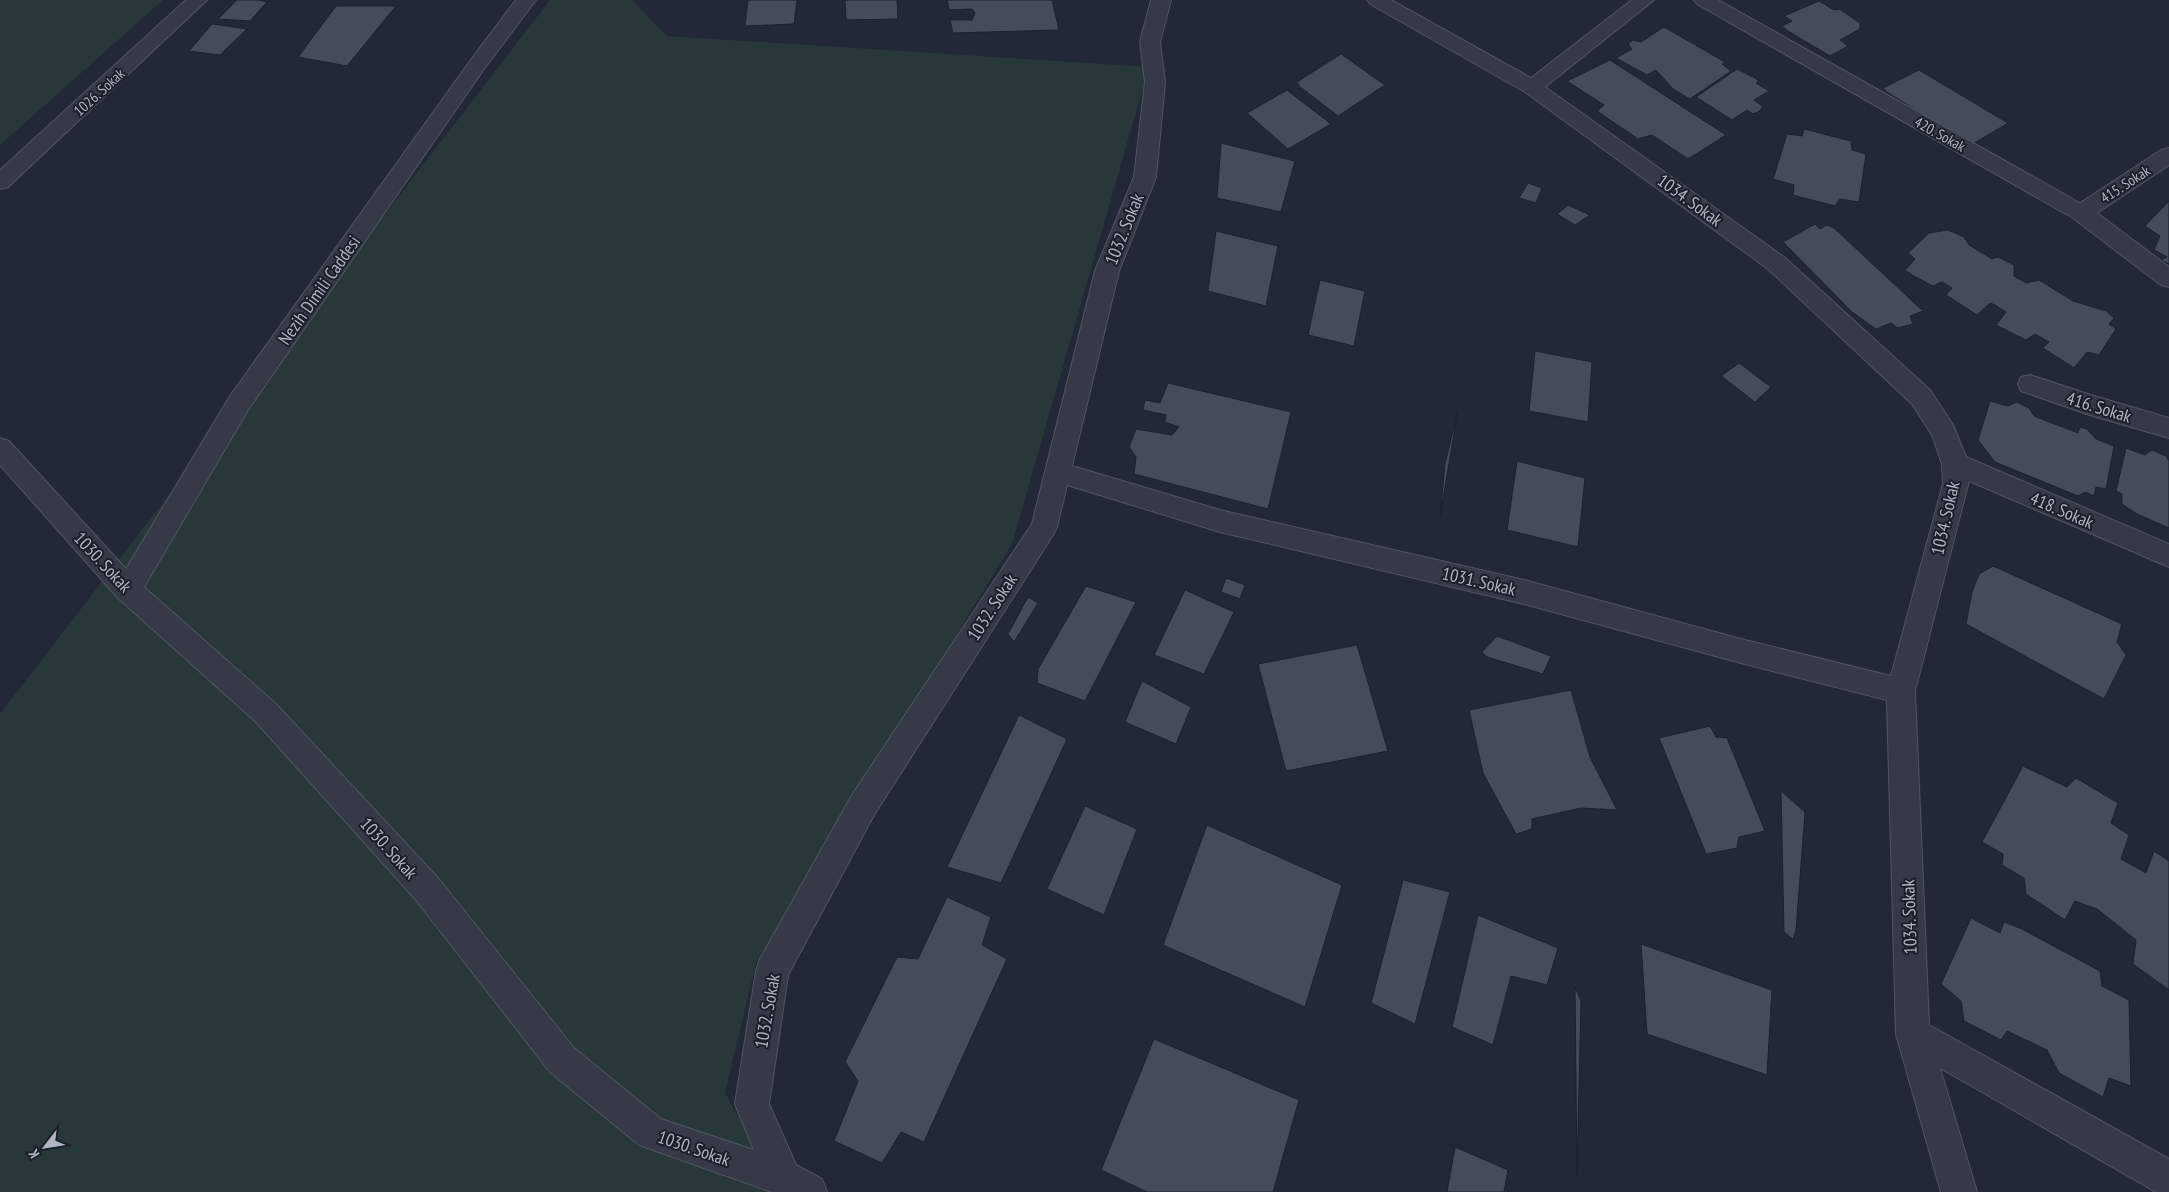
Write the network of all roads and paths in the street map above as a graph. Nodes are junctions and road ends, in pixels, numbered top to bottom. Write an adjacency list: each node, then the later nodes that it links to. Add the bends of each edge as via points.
1 (197, 0): 11 (street, 1026. Sokak)
2 (526, 0): 20 (street, Nezih Dimili Caddesi, via 239,403)
3 (1161, 0): 18 (street, 1032. Sokak, via 1150,42 1155,82 1144,177 1107,271)
4 (1377, 0): 9 (street, 1034. Sokak)
5 (1644, 0): 9 (street)
6 (1704, 0): 8 (street, 420. Sokak)
7 (1746, 0): 8 (street)
8 (1728, 14): 12 (street, 420. Sokak)
9 (1532, 88): 17 (street, 1034. Sokak, via 1776,263 1921,397 1944,432)
10 (2169, 155): 12 (street, 415. Sokak)
11 (0, 182)
12 (2081, 213): 13 (street, 420. Sokak)
13 (2169, 279)
14 (2030, 384): 15 (street, 416. Sokak)
15 (2169, 428)
16 (0, 448): 20 (street, 1030. Sokak)
17 (1955, 464): 19 (street, 418. Sokak); 21 (street, 1034. Sokak, via 1956,484)
18 (1057, 472): 21 (street, 1031. Sokak, via 1220,521 1524,592); 24 (street, 1032. Sokak, via 1044,527 863,805 772,971 752,1104)
19 (2169, 556)
20 (128, 590): 24 (street, 1030. Sokak, via 266,713 427,889 562,1060 651,1133)
21 (1900, 691): 22 (street, 1034. Sokak)
22 (1913, 1034): 23 (street); 25 (street, 1034. Sokak)
23 (2169, 1179)
24 (796, 1185)
25 (1959, 1192)

